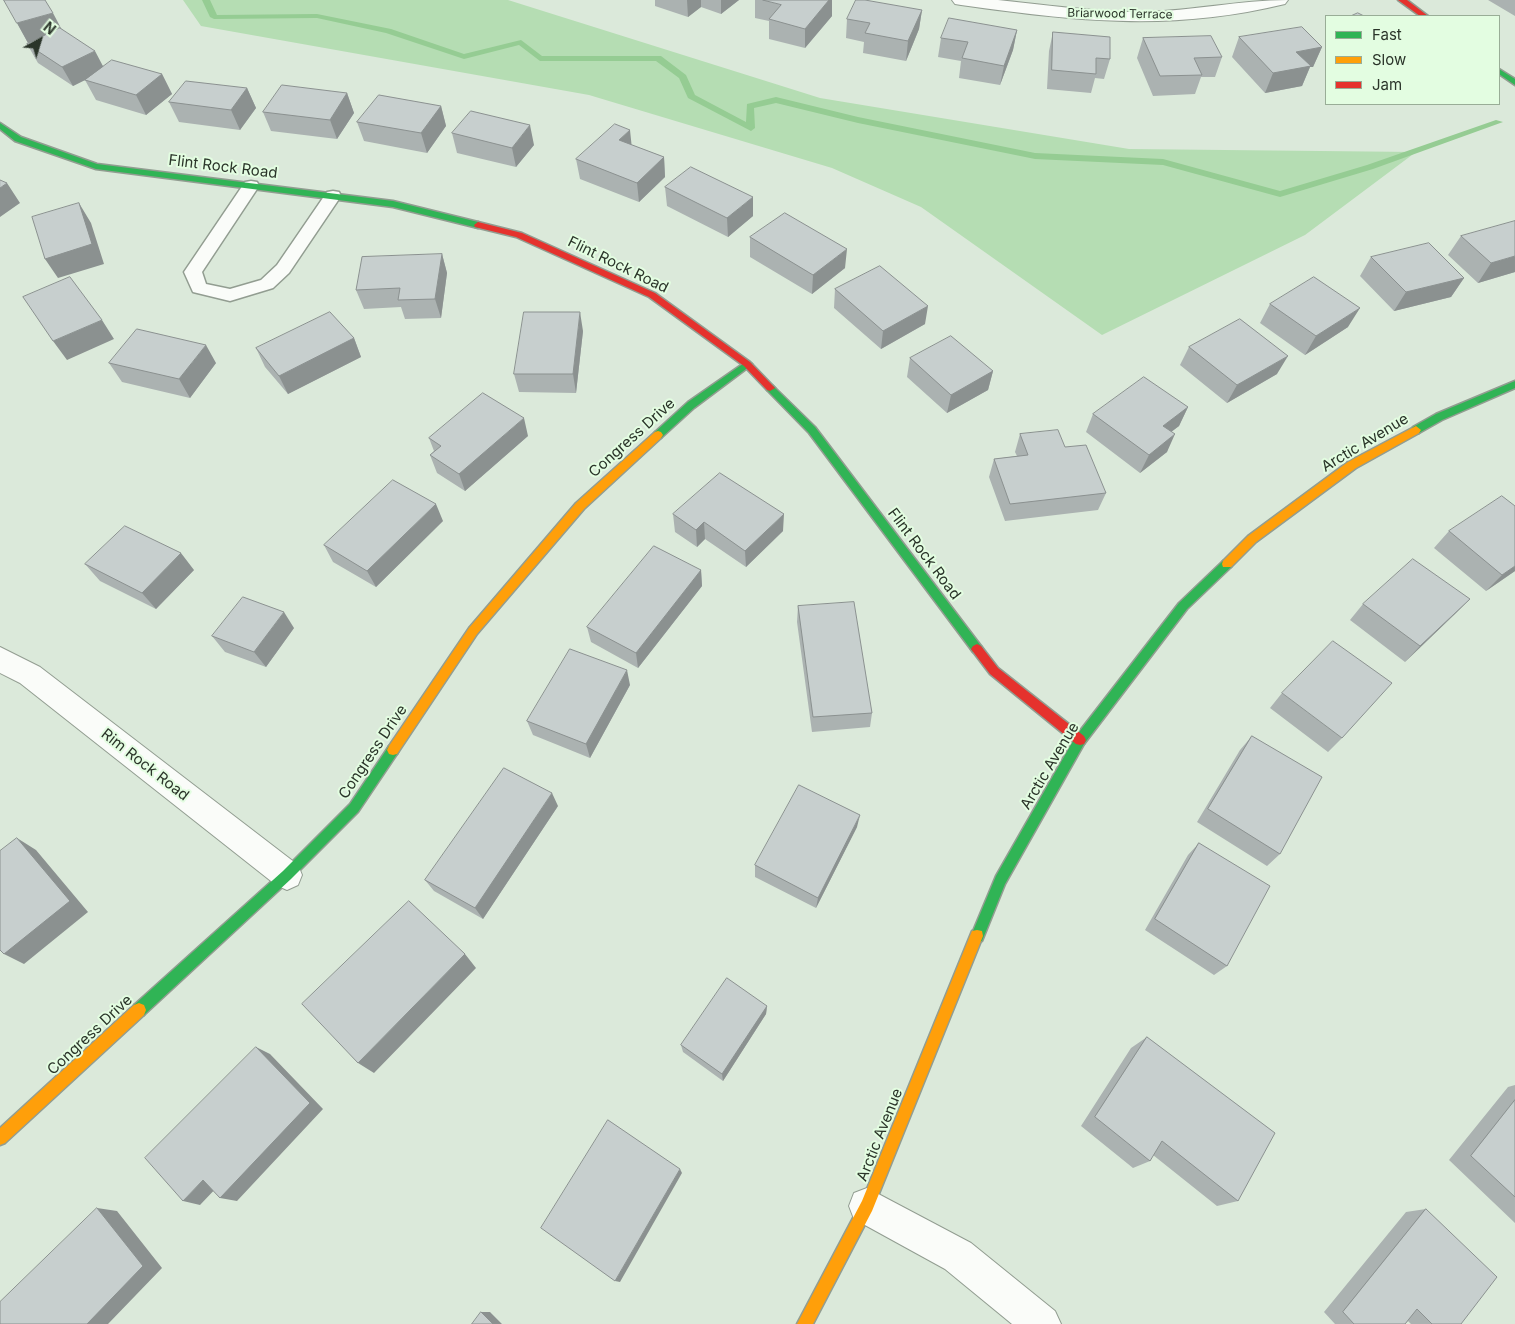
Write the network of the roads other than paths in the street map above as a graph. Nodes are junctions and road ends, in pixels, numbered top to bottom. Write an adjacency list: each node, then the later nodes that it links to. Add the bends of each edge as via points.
1 (961, 0): 2 (street, Briarwood Terrace, via 1059,14 1159,17 1253,7)
2 (1279, 0)
3 (1402, 0): 4 (street)
4 (1423, 15)
5 (1500, 72): 6 (street)
6 (1515, 83)
7 (0, 125): 8 (street, Flint Rock Road, via 18,139 96,166)
8 (251, 186): 9 (street, Flint Rock Road); 9 (lane, via 193,272 199,288 230,295 267,284 284,269)
9 (333, 196): 10 (street, Flint Rock Road, via 393,204 519,235 652,294)
10 (747, 364): 13 (street, Flint Rock Road, via 812,430 994,671); 14 (street, Congress Drive, via 691,405 580,506 473,631 354,808)
11 (1515, 384): 13 (street, Arctic Avenue, via 1439,417 1352,465 1252,539 1184,606)
12 (0, 659): 14 (street, Rim Rock Road, via 30,675)
13 (1080, 740): 16 (street, Arctic Avenue, via 1000,880)
14 (287, 875): 15 (street, Congress Drive)
15 (0, 1138)
16 (867, 1206): 17 (street, Arctic Avenue); 18 (street, via 958,1256)
17 (805, 1324)
18 (1042, 1324)

